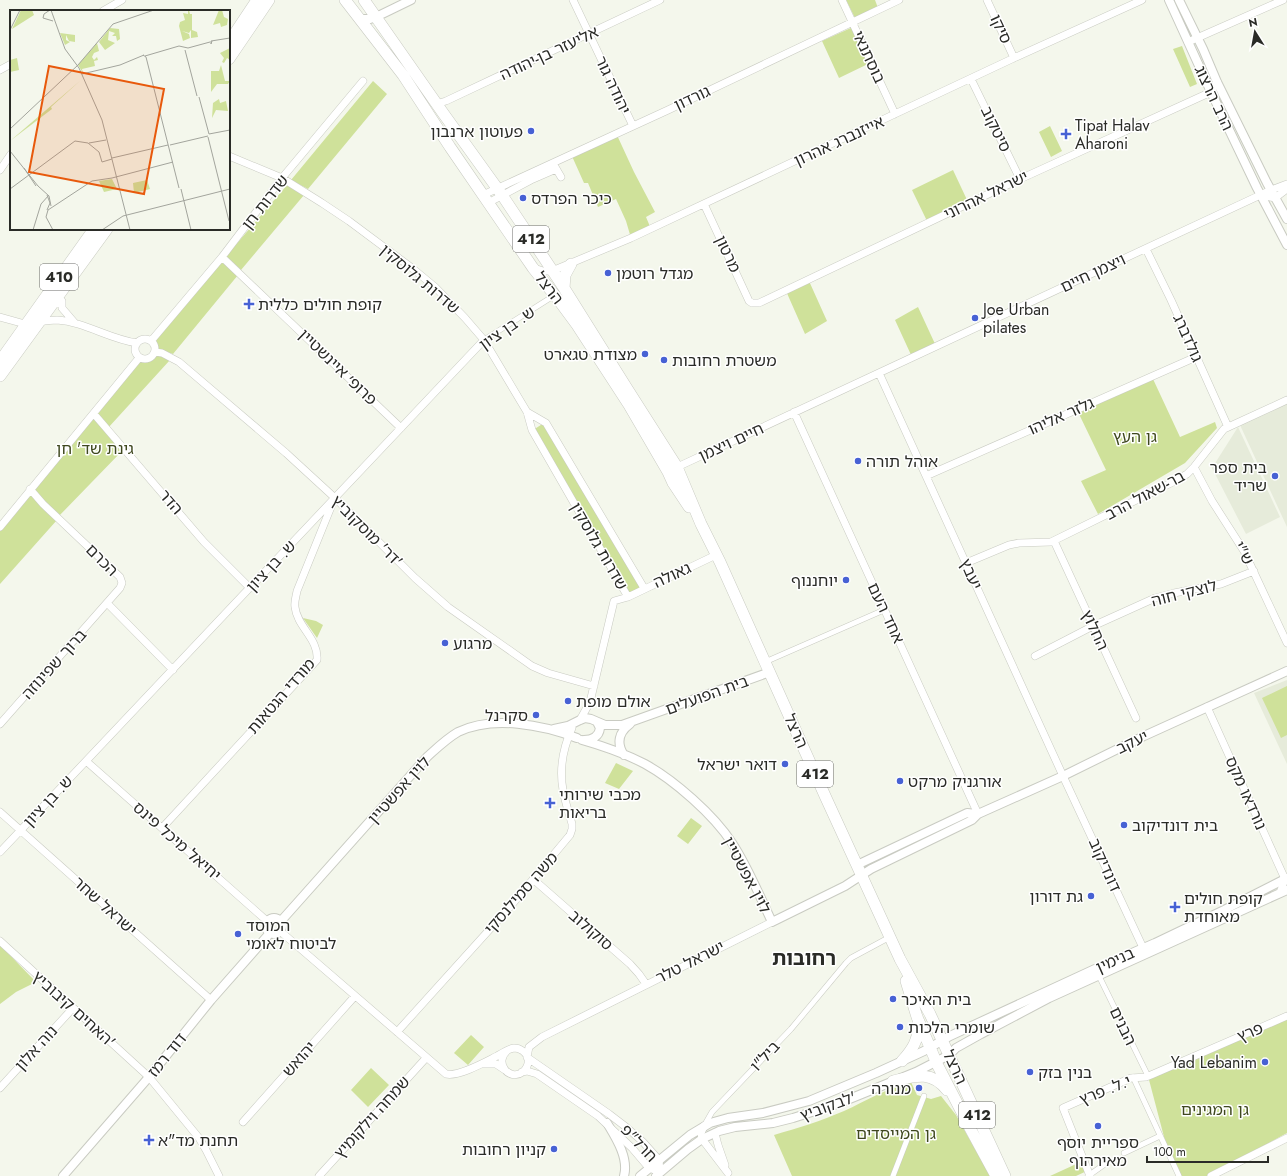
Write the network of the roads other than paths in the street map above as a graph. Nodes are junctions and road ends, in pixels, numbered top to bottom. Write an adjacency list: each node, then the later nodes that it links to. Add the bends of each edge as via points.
1 (257, 0): 23 (main road)
2 (269, 0): 25 (main road)
3 (345, 0): 19 (main road, הרצל / 412)
4 (364, 0): 18 (main road, הרצל / 412)
5 (410, 0): 18 (street)
6 (573, 0): 21 (street, יהודה גור)
7 (660, 0): 21 (street, אליעזר בן-יהודה)
8 (842, 0): 20 (street, בוסתנאי)
9 (899, 0): 20 (street, גורדון)
10 (987, 0): 26 (street, סיקו)
11 (1142, 0): 26 (street, אייזנברג אהרון)
12 (1169, 0): 24 (street, הרב הרצוג)
13 (1179, 0): 22 (street, הרב הרצוג)
14 (1283, 0): 22 (street)
15 (120, 1): 16 (street); 17 (street)
16 (105, 10)
17 (113, 10)
18 (376, 17): 19 (street); 33 (main road, הרצל / 412)
19 (360, 19): 49 (main road, הרצל / 412, via 403,76)
20 (852, 22): 34 (street, בוסתנאי); 35 (street, גורדון)
21 (589, 34): 33 (street, אליעזר בן-יהודה); 35 (street, יהודה גור)
22 (1197, 38): 24 (street); 31 (street, הרב הרצוג)
23 (230, 40)
24 (1188, 42): 32 (street, הרב הרצוג)
25 (230, 58)
26 (1014, 58): 29 (street, אייזנברג אהרון)
27 (10, 65): 28 (street)
28 (0, 70)
29 (972, 79): 34 (street, אייזנברג אהרון); 42 (street, סיטקוב)
30 (363, 81): 41 (street, שדרות חן)
31 (1217, 82): 32 (street); 45 (street, הרב הרצוג)
32 (1211, 92): 42 (street, ישראל אהרוני); 47 (street, הרב הרצוג)
33 (436, 104): 46 (main road, הרצל / 412)
34 (895, 114): 50 (street, אייזנברג אהרון)
35 (633, 126): 38 (street, גורדון)
36 (10, 155): 39 (street)
37 (230, 156): 41 (street, שדרות גלוסקין)
38 (554, 166): 40 (street); 46 (street, גורדון, via 533,179)
39 (0, 170)
40 (561, 177)
41 (282, 178): 56 (street, שדרות חן); 68 (street, שדרות גלוסקין, via 349,221 412,268 448,300)
42 (1020, 179): 62 (street, ישראל אהרוני, via 809,281 759,303)
43 (1287, 184): 45 (street, ויצמן חיים)
44 (1287, 189): 48 (street)
45 (1271, 190): 47 (street, ויצמן חיים); 48 (street, הרב הרצוג)
46 (500, 192): 49 (street); 59 (main road, הרצל / 412)
47 (1261, 195): 48 (street); 54 (street, הרב הרצוג); 55 (street, ויצמן חיים)
48 (1275, 198): 51 (street, הרב הרצוג)
49 (486, 199): 58 (main road, הרצל / 412)
50 (704, 204): 57 (street, אייזנברג אהרון); 62 (street, מרטון)
51 (1287, 219)
52 (93, 230): 67 (main road, 410)
53 (106, 230): 63 (main road, 410)
54 (1287, 245)
55 (1146, 249): 72 (street, גולדברג); 75 (street, ויצמן חיים)
56 (222, 257): 69 (street, שדרות חן); 82 (street, פרופ׳ איינשטיין)
57 (571, 264): 59 (street, אייזנברג אהרון); 60 (main road, via 565,275)
58 (533, 268): 59 (street, אייזנברג אהרון); 61 (main road, הרצל / 412)
59 (552, 271): 60 (main road, הרצל / 412)
60 (564, 288): 84 (main road, הרצל / 412)
61 (555, 295): 68 (street, ש. בן ציון); 84 (main road, הרצל / 412)
62 (752, 303)
63 (54, 304): 65 (main road, 410); 66 (street, via 62,301 62,308)
64 (0, 316): 67 (street)
65 (40, 322): 66 (street); 67 (street); 76 (main road, 410)
66 (74, 322): 70 (street, via 122,341)
67 (25, 324): 74 (main road, 410)
68 (484, 340): 78 (street, שדרות גלוסקין); 82 (street, ש. בן ציון)
69 (151, 341): 70 (street, via 143,339); 71 (street)
70 (136, 343): 73 (street, via 134,349)
71 (155, 352): 73 (street, via 151,358); 87 (street, דר' מוסקוביץ', via 179,362)
72 (1196, 357): 81 (street, גולדברג); 85 (street, גלזר אליהו)
73 (139, 358): 80 (street)
74 (0, 361)
75 (879, 372): 79 (street, ויצמן חיים); 85 (street, יעבץ)
76 (0, 376)
77 (1287, 400): 81 (street, בר-שאול הרב)
78 (527, 412): 94 (street, שדרות גלוסקין, via 546,423); 95 (street, שדרות גלוסקין, via 532,430)
79 (794, 412): 84 (street, חיים ויצמן); 97 (street, אחד העם)
80 (94, 414): 86 (street); 93 (street, הדר, via 204,542)
81 (1228, 427): 83 (street, בר-שאול הרב)
82 (401, 428): 87 (street, ש. בן ציון)
83 (1194, 467): 89 (street, בר-שאול הרב, via 1173,482); 92 (street, ש"י)
84 (673, 470): 90 (main road, הרצל / 412)
85 (926, 476): 91 (street, יעבץ)
86 (30, 489): 88 (street); 96 (street, הכרם, via 120,577 120,588)
87 (335, 498): 93 (street, ש. בן ציון); 104 (street, דר' מוסקוביץ', via 448,608 532,666); 119 (street, מורדי הגטאות, via 297,591 295,602 300,622 318,653 317,660)
88 (0, 527)
89 (1054, 541): 91 (street, via 1009,545); 98 (street, החלוץ)
90 (716, 554): 94 (street, גאולה); 101 (main road, הרצל / 412)
91 (966, 563): 116 (street, יעבץ)
92 (1254, 571): 98 (street, לוצקי חוה, via 1221,584 1155,598); 99 (street, ש"י)
93 (250, 588): 102 (street, ש. בן ציון)
94 (644, 588): 95 (street, גאולה)
95 (628, 597): 104 (street, שדרות גלוסקין, via 614,601)
96 (107, 603): 102 (street, הכרם); 110 (street, ברוך שפינוזה)
97 (884, 610): 101 (street); 118 (street, אחד העם)
98 (1093, 626): 100 (street, לוצקי חוה); 107 (street, החלוץ)
99 (1287, 643)
100 (1034, 656)
101 (768, 667): 109 (street, בית הפועלים); 122 (main road, הרצל / 412)
102 (172, 670): 115 (street, ש. בן ציון)
103 (1287, 671): 106 (street, יעקב)
104 (594, 686): 105 (street, שדרות גלוסקין)
105 (590, 702): 108 (street, via 591,713); 111 (street, שדרות גלוסקין)
106 (1207, 707): 116 (street, יעקב); 124 (street, נורדאו מקס)
107 (1136, 718)
108 (596, 722): 109 (street, בית הפועלים, via 614,726); 111 (street, via 588,718); 113 (street, via 600,728 598,735 590,740)
109 (633, 722): 114 (street, via 620,737)
110 (0, 724)
111 (574, 726): 112 (street, לוין אפשטיין); 112 (street, לוין אפשטיין); 113 (street, via 573,735); 123 (street, משה סמילנסקי, via 562,760 561,779 572,832)
112 (550, 729): 126 (street, לוין אפשטיין, via 494,723 458,732 447,739 427,757)
113 (580, 739): 114 (street, לוין אפשטיין)
114 (624, 755): 128 (street, לוין אפשטיין, via 654,770 713,818 734,846)
115 (86, 761): 119 (street, יחיאל מיכל פינס); 120 (street, ש. בן ציון)
116 (1063, 776): 118 (street, יעקב); 133 (street, דונדיקוב)
117 (0, 812): 120 (street, ישראל שחר)
118 (978, 814): 122 (street, יעקב, via 972,820)
119 (162, 828): 127 (street, יחיאל מיכל פינס)
120 (21, 830): 121 (street, ש. בן ציון); 138 (street, ישראל שחר)
121 (0, 852)
122 (859, 870): 128 (street, ישראל טלר, via 845,886); 131 (main road, הרצל / 412)
123 (533, 879): 136 (street, סוקולוב, via 630,964); 142 (street, משה סמילנסקי)
124 (1286, 879): 125 (street); 133 (street, בנימין)
125 (1283, 892): 133 (street, בנימין)
126 (281, 920): 127 (street, via 274,917); 129 (street, via 283,926)
127 (267, 921): 130 (street, via 266,926)
128 (772, 922): 136 (street, ישראל טלר)
129 (280, 931): 130 (street, via 276,934); 137 (street)
130 (270, 933): 138 (street, דוד רמז)
131 (890, 937): 134 (main road, הרצל / 412); 163 (street, ביל"ו, via 846,963 791,1029 712,1112)
132 (0, 941): 139 (street, האחים קיבוביץ')
133 (1145, 951): 135 (street, בנימין); 143 (street, בנימין, via 1087,972)
134 (900, 959): 141 (main road, הרצל / 412); 143 (main road, הרצל / 412)
135 (1099, 976): 146 (street, בנימין, via 1026,1010 964,1043); 154 (street, הבנים)
136 (646, 984): 148 (street, ישראל טלר, via 542,1036 529,1047)
137 (355, 996): 142 (street); 161 (street, יהואש)
138 (210, 1000): 155 (street, דוד רמז)
139 (73, 1008): 155 (street, האחים קיבוביץ'); 158 (street, נוה אלון)
140 (1287, 1016): 154 (street, פרץ)
141 (917, 1017): 144 (main road, הרצל / 412); 149 (main road, via 916,1043)
142 (397, 1032): 147 (street)
143 (942, 1040): 144 (street, לבקוביץ'); 146 (main road, הרצל / 412)
144 (930, 1047): 149 (street, לבקוביץ'); 150 (main road, הרצל / 412)
145 (508, 1050): 148 (street, via 520,1049); 151 (street); 152 (street, via 502,1059)
146 (949, 1055): 150 (street, לבקוביץ'); 181 (main road, הרצל / 412)
147 (426, 1058): 151 (street, via 449,1074); 176 (street, שמחה וילקומיץ)
148 (527, 1058): 153 (street, via 528,1064); 169 (street, חרל"פ, via 617,1120)
149 (902, 1061): 163 (street, לבקוביץ', via 809,1101)
150 (937, 1062): 157 (street, לבקוביץ'); 160 (main road, הרצל / 412)
151 (479, 1065): 152 (street, via 496,1064)
152 (505, 1070): 153 (street, via 513,1074)
153 (522, 1072): 162 (street, חרל"פ, via 532,1072 545,1079)
154 (1148, 1076): 156 (street, י.ל. פרץ)
155 (149, 1077): 174 (street, דוד רמז); 175 (street, האחים קיבוביץ', via 199,1138)
156 (1134, 1077): 165 (street); 182 (street, י.ל. פרץ, via 1062,1108)
157 (893, 1081): 160 (main road, via 921,1076 934,1079 944,1086); 164 (street, לבקוביץ', via 837,1104 793,1118 735,1127)
158 (0, 1088)
159 (924, 1096): 179 (street)
160 (959, 1106): 180 (main road, הרצל / 412)
161 (243, 1122)
162 (607, 1123): 171 (street, חרל"פ); 177 (street, via 619,1145 625,1165)
163 (704, 1126): 167 (street); 169 (street, ביל"ו)
164 (715, 1133): 167 (street, לבקוביץ'); 173 (street)
165 (1160, 1136): 168 (street); 183 (street)
166 (1287, 1138): 184 (street)
167 (702, 1139): 172 (street); 173 (street)
168 (1124, 1153)
169 (659, 1160): 171 (street, ביל"ו); 172 (street, חרל"פ)
170 (1105, 1164): 182 (street)
171 (649, 1168): 172 (street, חרל"פ); 178 (street, ביל"ו)
172 (658, 1174)
173 (729, 1174)
174 (63, 1176)
175 (218, 1176)
176 (319, 1176)
177 (624, 1176)
178 (640, 1176)
179 (893, 1176)
180 (996, 1176)
181 (1005, 1176)
182 (1089, 1176)
183 (1179, 1176)
184 (1211, 1176)

